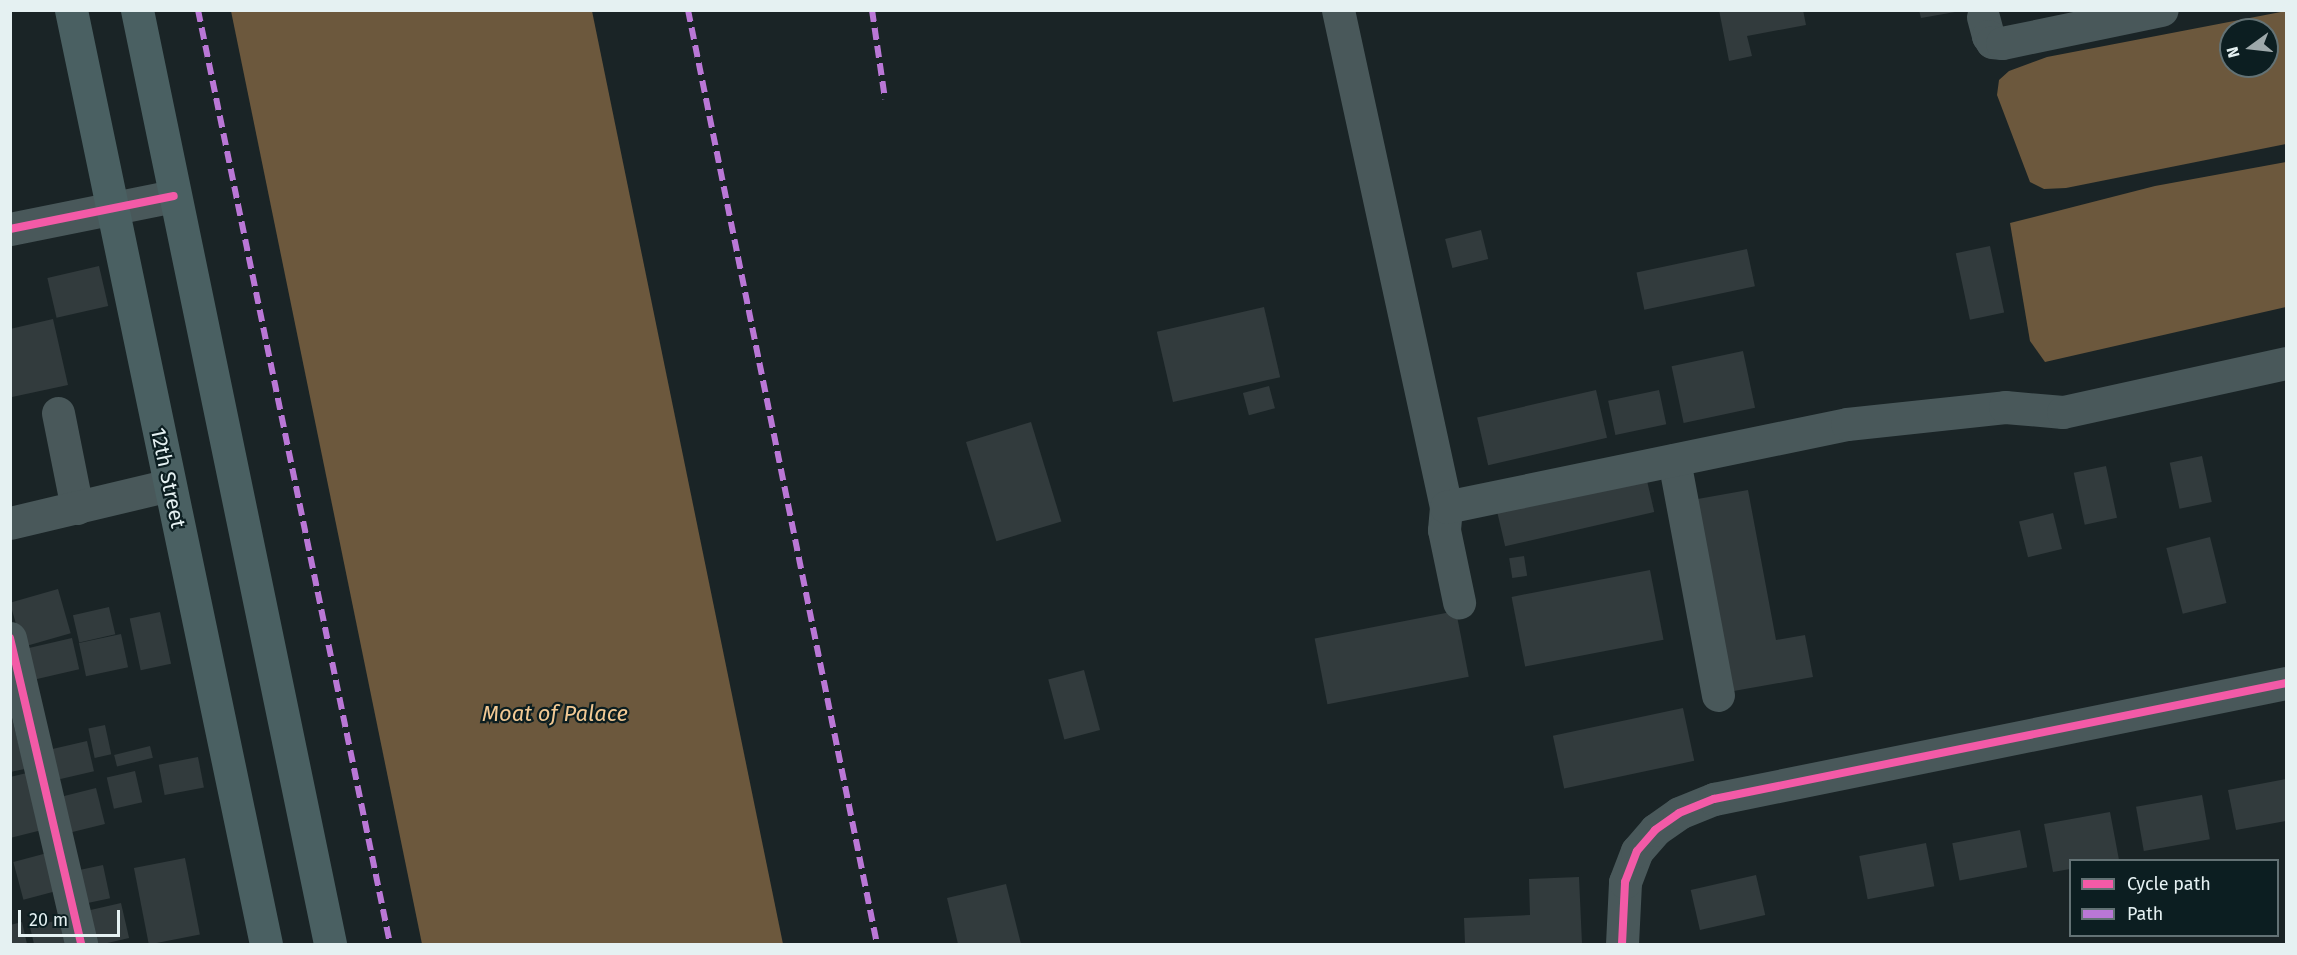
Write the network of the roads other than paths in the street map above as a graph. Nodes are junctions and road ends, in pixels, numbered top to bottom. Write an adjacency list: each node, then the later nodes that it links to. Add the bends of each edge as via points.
1 (71, 10): 7 (main road, 12th Street)
2 (137, 10): 6 (main road)
3 (1338, 10): 13 (street)
4 (2162, 10): 5 (street, via 2002,43 1992,42)
5 (1983, 17)
6 (174, 196): 7 (street); 22 (main road)
7 (112, 208): 8 (street); 12 (main road, 12th Street)
8 (10, 229)
9 (2286, 363): 11 (street, via 2064,412 2006,407 1847,424)
10 (58, 412): 14 (street)
11 (1674, 460): 13 (street); 19 (street)
12 (169, 485): 14 (street); 21 (main road, 12th Street)
13 (1446, 507): 16 (street, via 1444,530)
14 (77, 508): 15 (street)
15 (10, 523)
16 (1458, 602)
17 (10, 638): 20 (street)
18 (2286, 682): 23 (street, via 1714,800 1679,813 1655,830 1637,851 1625,882)
19 (1718, 695)
20 (81, 945)
21 (266, 945)
22 (330, 945)
23 (1622, 945)

